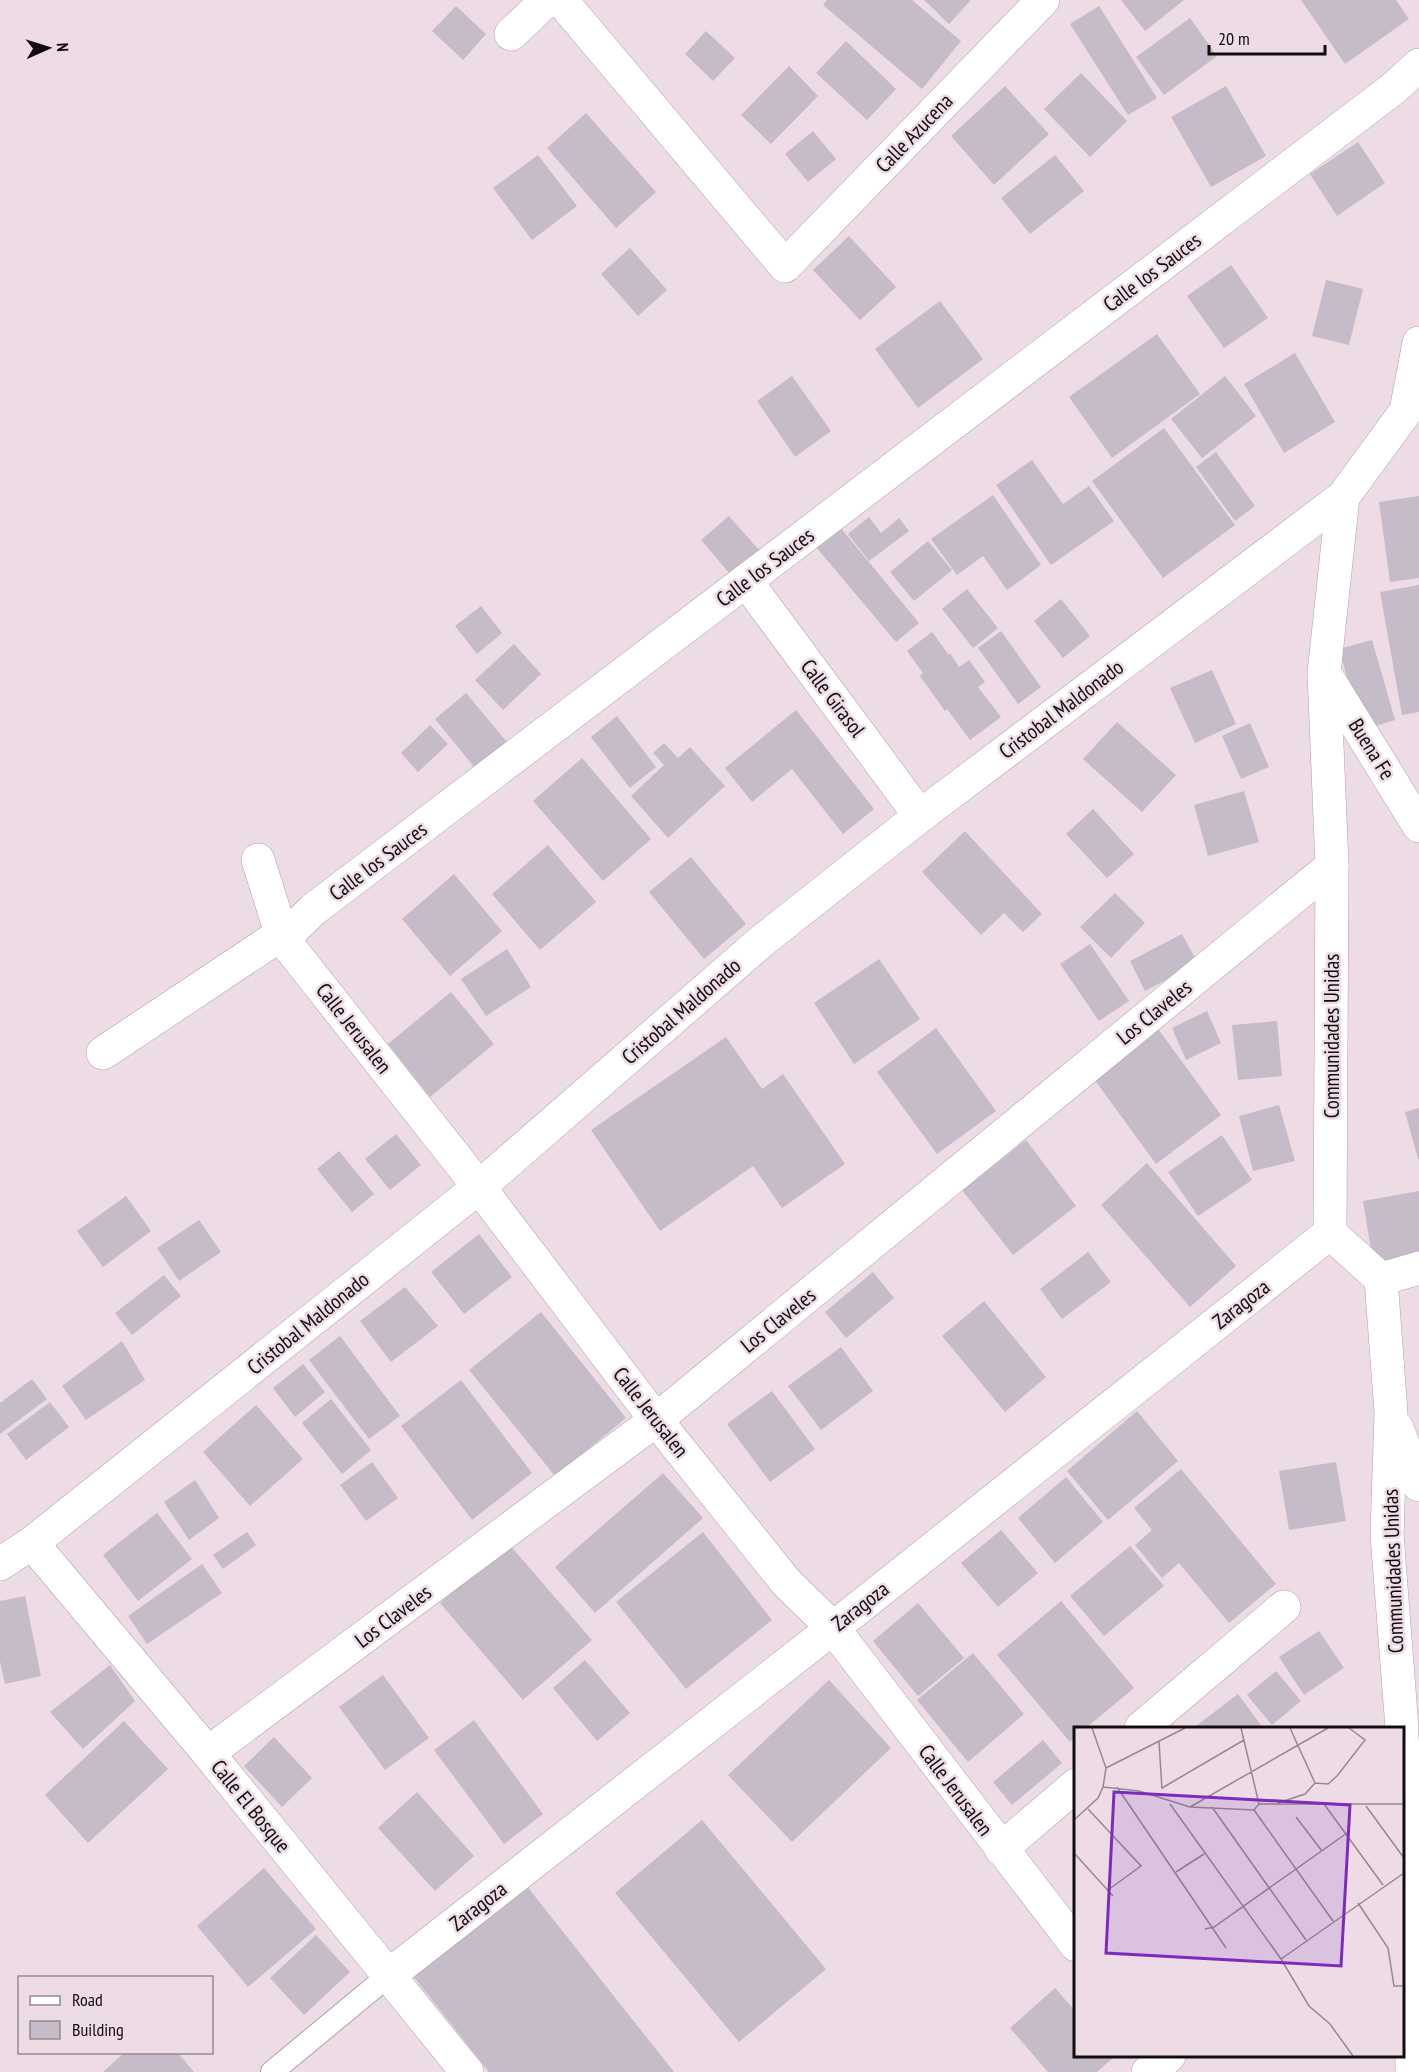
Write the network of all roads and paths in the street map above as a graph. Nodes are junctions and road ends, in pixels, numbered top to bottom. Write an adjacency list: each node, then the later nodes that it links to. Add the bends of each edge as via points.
1 (547, 0): 4 (street)
2 (561, 0): 3 (street, Calle Azucena, via 785,266)
3 (1042, 0)
4 (511, 34)
5 (1419, 65): 9 (street, Calle los Sauces, via 1394,88)
6 (1419, 342): 7 (street)
7 (1413, 412): 8 (street)
8 (1343, 497): 10 (street, Communidades Unidas); 11 (street, Cristobal Maldonado)
9 (746, 581): 11 (street, Calle Girasol); 15 (street, Calle los Sauces, via 314,909)
10 (1324, 673): 12 (street, Buena Fe); 14 (street, Communidades Unidas)
11 (920, 816): 17 (street, Cristobal Maldonado, via 763,940)
12 (1419, 826)
13 (258, 860): 15 (street, Calle Jerusalen)
14 (1332, 866): 18 (street, Communidades Unidas); 22 (street, Los Claveles)
15 (283, 939): 16 (street, Calle los Sauces, via 277,937); 17 (street, Calle Jerusalen)
16 (103, 1053)
17 (479, 1187): 22 (street, Calle Jerusalen); 24 (street, Cristobal Maldonado)
18 (1330, 1233): 20 (street); 27 (street, Zaragoza)
19 (1419, 1268): 20 (street)
20 (1381, 1279): 21 (street, Communidades Unidas)
21 (1391, 1413): 23 (street); 29 (street, Communidades Unidas, via 1388,1535)
22 (656, 1420): 27 (street, Calle Jerusalen, via 786,1582); 30 (street, Los Claveles)
23 (1419, 1485)
24 (32, 1543): 25 (street, Cristobal Maldonado); 30 (street, Calle El Bosque)
25 (0, 1564)
26 (1284, 1607): 28 (street)
27 (833, 1628): 33 (street, Calle Jerusalen); 36 (street, Zaragoza)
28 (1143, 1727)
29 (1402, 1727)
30 (208, 1753): 36 (street, Calle El Bosque)
31 (1404, 1784): 34 (street)
32 (1074, 1787): 33 (street)
33 (1001, 1849): 35 (street, Calle Jerusalen)
34 (1407, 1854): 39 (street)
35 (1074, 1942)
36 (388, 1976): 37 (lane); 38 (street, Calle El Bosque)
37 (272, 2072)
38 (467, 2072)
39 (1412, 2072)

